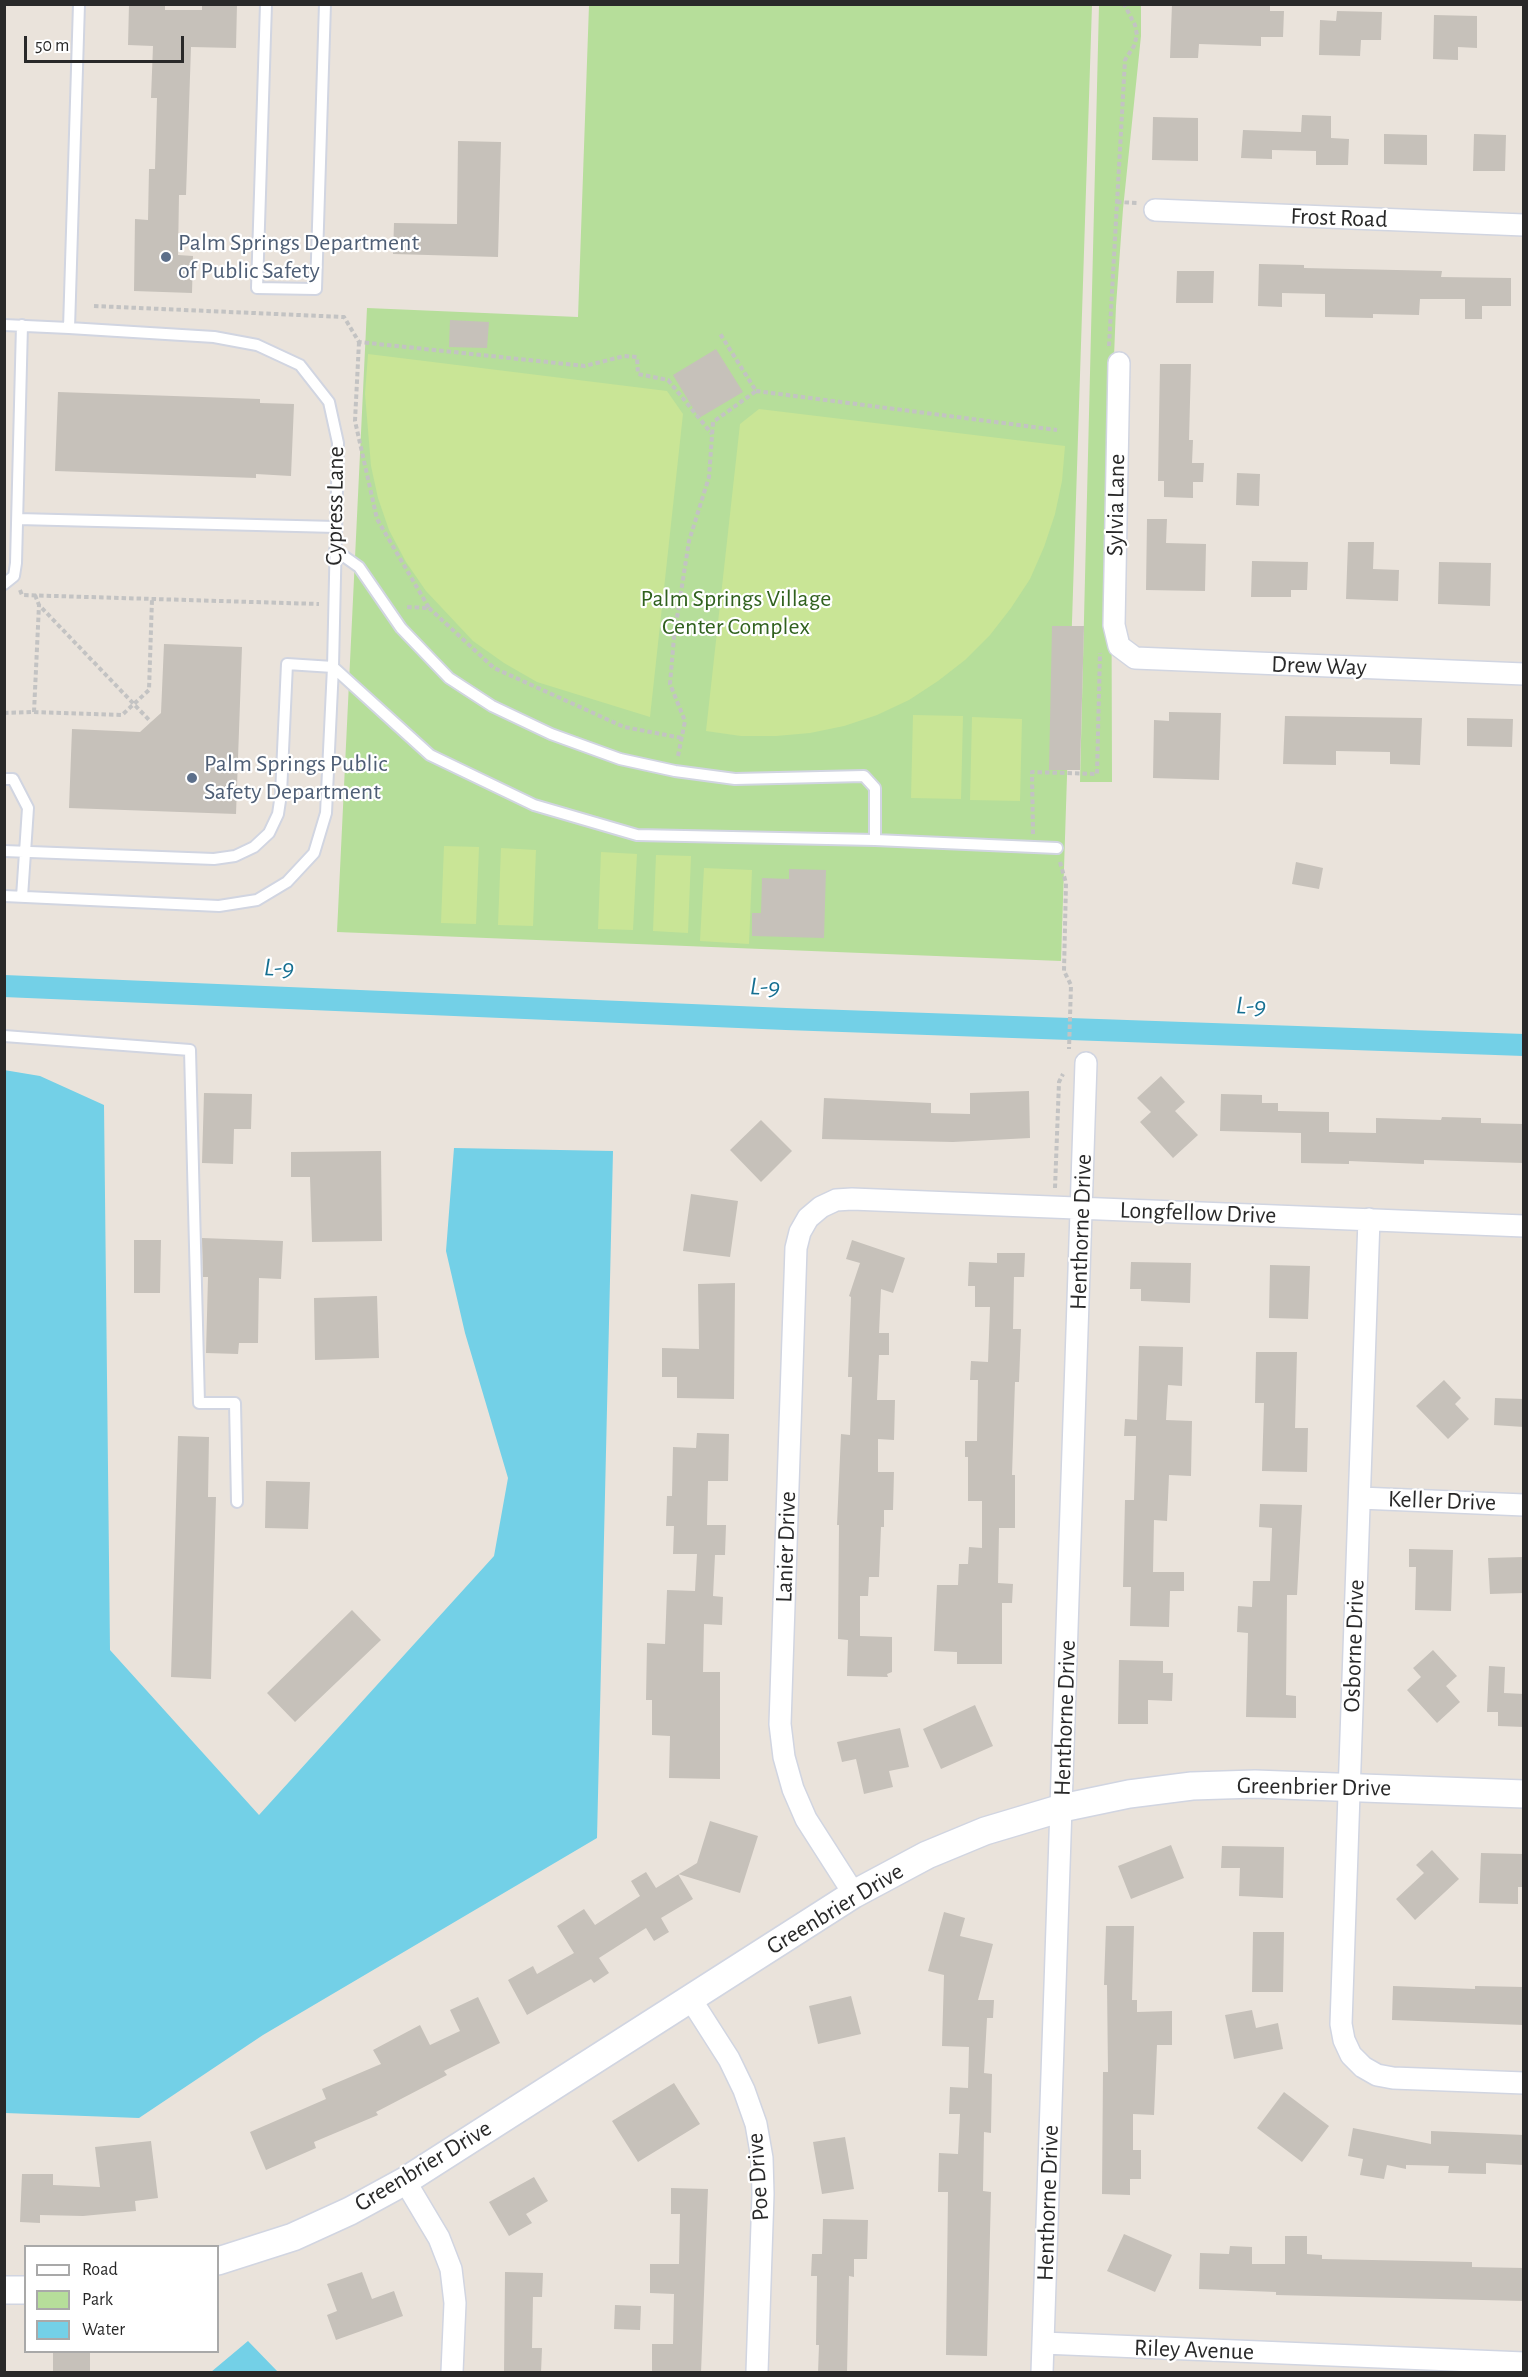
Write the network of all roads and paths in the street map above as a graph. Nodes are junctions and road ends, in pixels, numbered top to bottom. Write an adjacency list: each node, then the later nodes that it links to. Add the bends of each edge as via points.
1 (79, 4): 9 (lane)
2 (266, 4): 3 (lane, via 257,288 316,289)
3 (325, 4)
4 (1155, 210): 5 (street, Frost Road)
5 (1524, 225)
6 (94, 306): 11 (path, via 344,316)
7 (4, 325): 8 (lane, Cypress Lane)
8 (22, 326): 9 (lane, Cypress Lane); 16 (lane)
9 (69, 328): 17 (lane, Cypress Lane, via 214,337 257,345 300,365 329,402 338,443)
10 (719, 332): 13 (path)
11 (358, 342): 15 (path, via 585,366 624,356 637,357 638,374 668,380); 26 (path, via 355,421 378,519)
12 (1119, 363): 27 (street, Sylvia Lane, via 1114,625)
13 (756, 391): 14 (path); 15 (path, via 713,422)
14 (1057, 430)
15 (712, 434): 34 (path, via 709,477 689,541 670,684 685,721)
16 (18, 519): 17 (lane); 19 (lane)
17 (336, 527): 18 (lane, Cypress Lane)
18 (335, 550): 24 (lane, Cypress Lane); 25 (lane, via 359,567)
19 (14, 576): 20 (lane); 21 (path, via 22,594)
20 (4, 585)
21 (35, 595): 22 (path); 23 (path)
22 (152, 599): 24 (path); 30 (path, via 149,690)
23 (39, 605): 30 (path); 31 (path)
24 (334, 605): 28 (lane, Cypress Lane)
25 (386, 607): 26 (path); 35 (lane, via 449,678 492,706 550,734 620,759)
26 (429, 608): 34 (path, via 494,669 624,727)
27 (1119, 646): 29 (street, Drew Way, via 1135,658)
28 (333, 667): 37 (lane, via 430,755 534,805 637,835); 40 (lane, via 287,664 282,794 269,833 254,847 235,856 214,859); 42 (lane, Cypress Lane, via 326,813 314,853 287,882 257,900 219,906)
29 (1524, 674)
30 (134, 704): 31 (path, via 122,715); 33 (path)
31 (34, 712): 32 (path)
32 (4, 713)
33 (151, 722)
34 (682, 738): 35 (path)
35 (675, 771): 37 (lane, via 735,779 864,776 875,788)
36 (4, 779): 40 (lane, via 13,779 27,808)
37 (874, 840): 38 (lane)
38 (1057, 848): 44 (path, via 1066,883 1064,971 1071,985)
39 (4, 851): 40 (lane)
40 (26, 852): 42 (lane)
41 (4, 896): 42 (lane, Cypress Lane)
42 (22, 897)
43 (4, 1036): 53 (lane, via 190,1050 199,1403 235,1403)
44 (1069, 1050)
45 (1086, 1063): 49 (street, Henthorne Drive)
46 (1064, 1072): 48 (path, via 1059,1082)
47 (836, 1200): 48 (street, Longfellow Drive); 58 (street, Lanier Drive, via 808,1218 796,1248 780,1724 784,1757 806,1819)
48 (1054, 1207): 49 (street, Longfellow Drive)
49 (1083, 1208): 50 (street, Longfellow Drive); 57 (street, Henthorne Drive)
50 (1369, 1219): 51 (street, Longfellow Drive); 52 (street, Osborne Drive)
51 (1524, 1226)
52 (1360, 1498): 54 (street, Keller Drive); 55 (street, Osborne Drive)
53 (237, 1502)
54 (1524, 1505)
55 (1350, 1787): 56 (street, Greenbrier Drive); 57 (street, Greenbrier Drive, via 1192,1786); 60 (street, Osborne Drive, via 1341,2024 1351,2055 1377,2075 1393,2078)
56 (1524, 1794)
57 (1062, 1808): 58 (street, Greenbrier Drive, via 927,1855); 65 (street, Henthorne Drive)
58 (854, 1894): 59 (street, Greenbrier Drive)
59 (690, 1998): 61 (street, Greenbrier Drive); 68 (street, Poe Drive, via 744,2090 762,2158)
60 (1524, 2083)
61 (405, 2181): 62 (street, Greenbrier Drive, via 293,2237); 67 (street, via 440,2238 451,2270)
62 (219, 2261)
63 (4, 2290): 64 (street)
64 (24, 2290)
65 (1043, 2343): 66 (street, Riley Avenue); 69 (street, Henthorne Drive)
66 (1524, 2363)
67 (452, 2373)
68 (757, 2373)
69 (1042, 2373)

